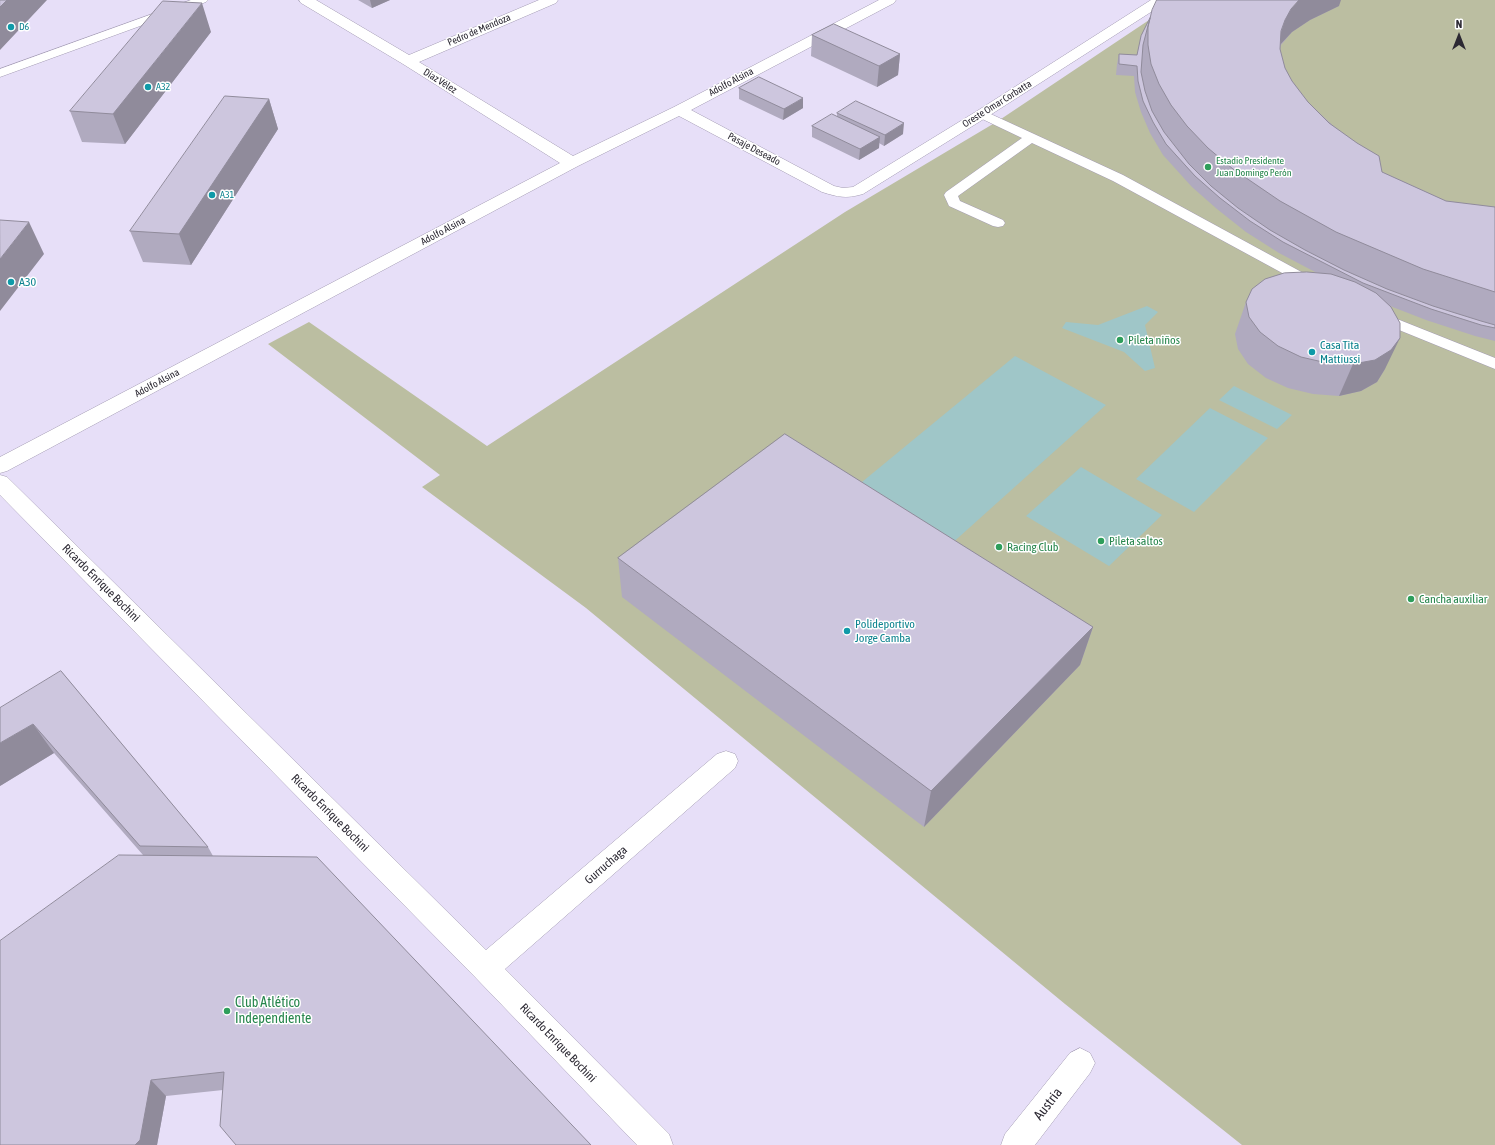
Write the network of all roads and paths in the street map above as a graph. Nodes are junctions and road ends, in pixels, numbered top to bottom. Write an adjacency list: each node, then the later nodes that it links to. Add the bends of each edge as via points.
1 (202, 0): 7 (lane)
2 (306, 0): 6 (street, Díaz Vélez)
3 (551, 0): 6 (street, Pedro de Mendoza)
4 (889, 0): 8 (street, Adolfo Alsina)
5 (1160, 0): 9 (street, Oreste Omar Corbatta)
6 (408, 61): 11 (street, Díaz Vélez)
7 (0, 73)
8 (679, 110): 11 (street, Adolfo Alsina); 12 (street, Pasaje Deseado)
9 (982, 114): 10 (lane); 12 (street, Oreste Omar Corbatta, via 857,191 842,193)
10 (1032, 138): 13 (lane, via 951,195 954,203); 14 (lane, via 1118,178)
11 (572, 163): 17 (street, Adolfo Alsina)
12 (828, 189)
13 (998, 224)
14 (1329, 292)
15 (1364, 310): 16 (lane)
16 (1495, 364)
17 (0, 466)
18 (0, 482): 20 (street, Ricardo Enrique Bochini)
19 (726, 761): 20 (street, Gurruchaga)
20 (485, 968): 22 (street, Ricardo Enrique Bochini)
21 (1080, 1063): 23 (street, Austria)
22 (658, 1145)
23 (1016, 1145)

